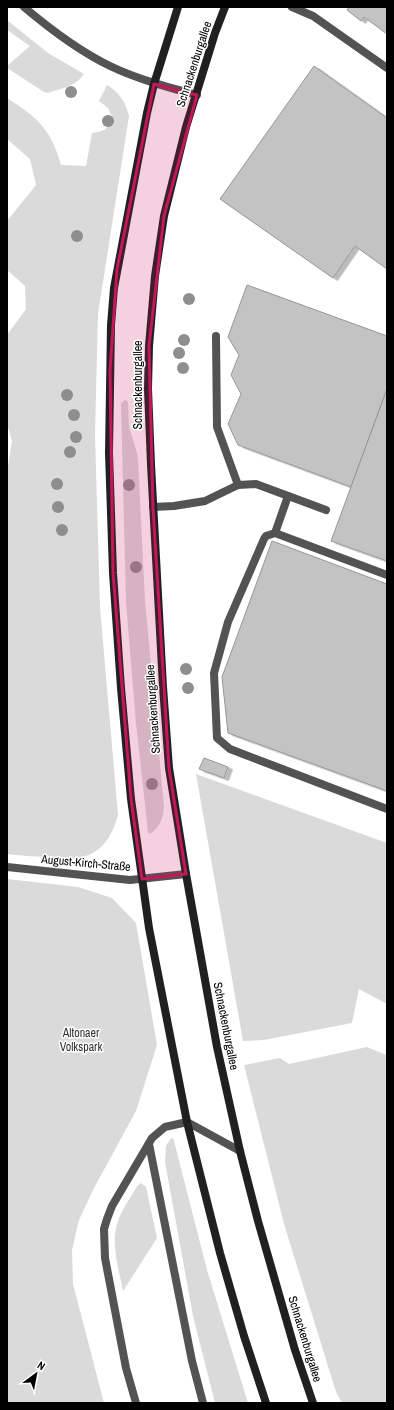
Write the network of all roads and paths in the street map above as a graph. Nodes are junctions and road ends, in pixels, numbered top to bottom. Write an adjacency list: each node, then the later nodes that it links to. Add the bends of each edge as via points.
1 (24, 7): 6 (street, via 58,34 109,65)
2 (178, 7): 6 (main road)
3 (225, 7): 7 (main road, Schnackenburgallee)
4 (292, 7): 5 (street, via 314,16)
5 (387, 68)
6 (154, 84): 7 (street); 18 (main road, via 116,269 110,370 109,453 113,573 130,799)
7 (197, 95): 11 (main road, Schnackenburgallee, via 186,127 164,216 155,276 148,389)
8 (216, 336): 9 (street, via 217,427)
9 (238, 485): 10 (street, via 256,484); 11 (street, via 204,501)
10 (288, 496): 12 (street); 13 (street)
11 (153, 507): 17 (main road, Schnackenburgallee, via 169,768)
12 (326, 510)
13 (275, 533): 14 (street); 15 (street, via 266,536 228,622 214,673 218,738 230,749)
14 (387, 575)
15 (387, 809)
16 (7, 867): 18 (street, August-Kirch-Straße, via 116,879)
17 (186, 874): 18 (street, August-Kirch-Straße); 21 (main road, Schnackenburgallee, via 217,1047)
18 (142, 879): 19 (main road, via 149,928)
19 (187, 1122): 20 (street, via 158,1131); 21 (street); 24 (main road, via 220,1253)
20 (149, 1144): 22 (street, via 112,1206 104,1229 105,1258 126,1368); 23 (street, via 192,1361)
21 (240, 1151): 25 (main road, Schnackenburgallee, via 295,1350)
22 (136, 1403)
23 (203, 1403)
24 (266, 1403)
25 (313, 1403)

